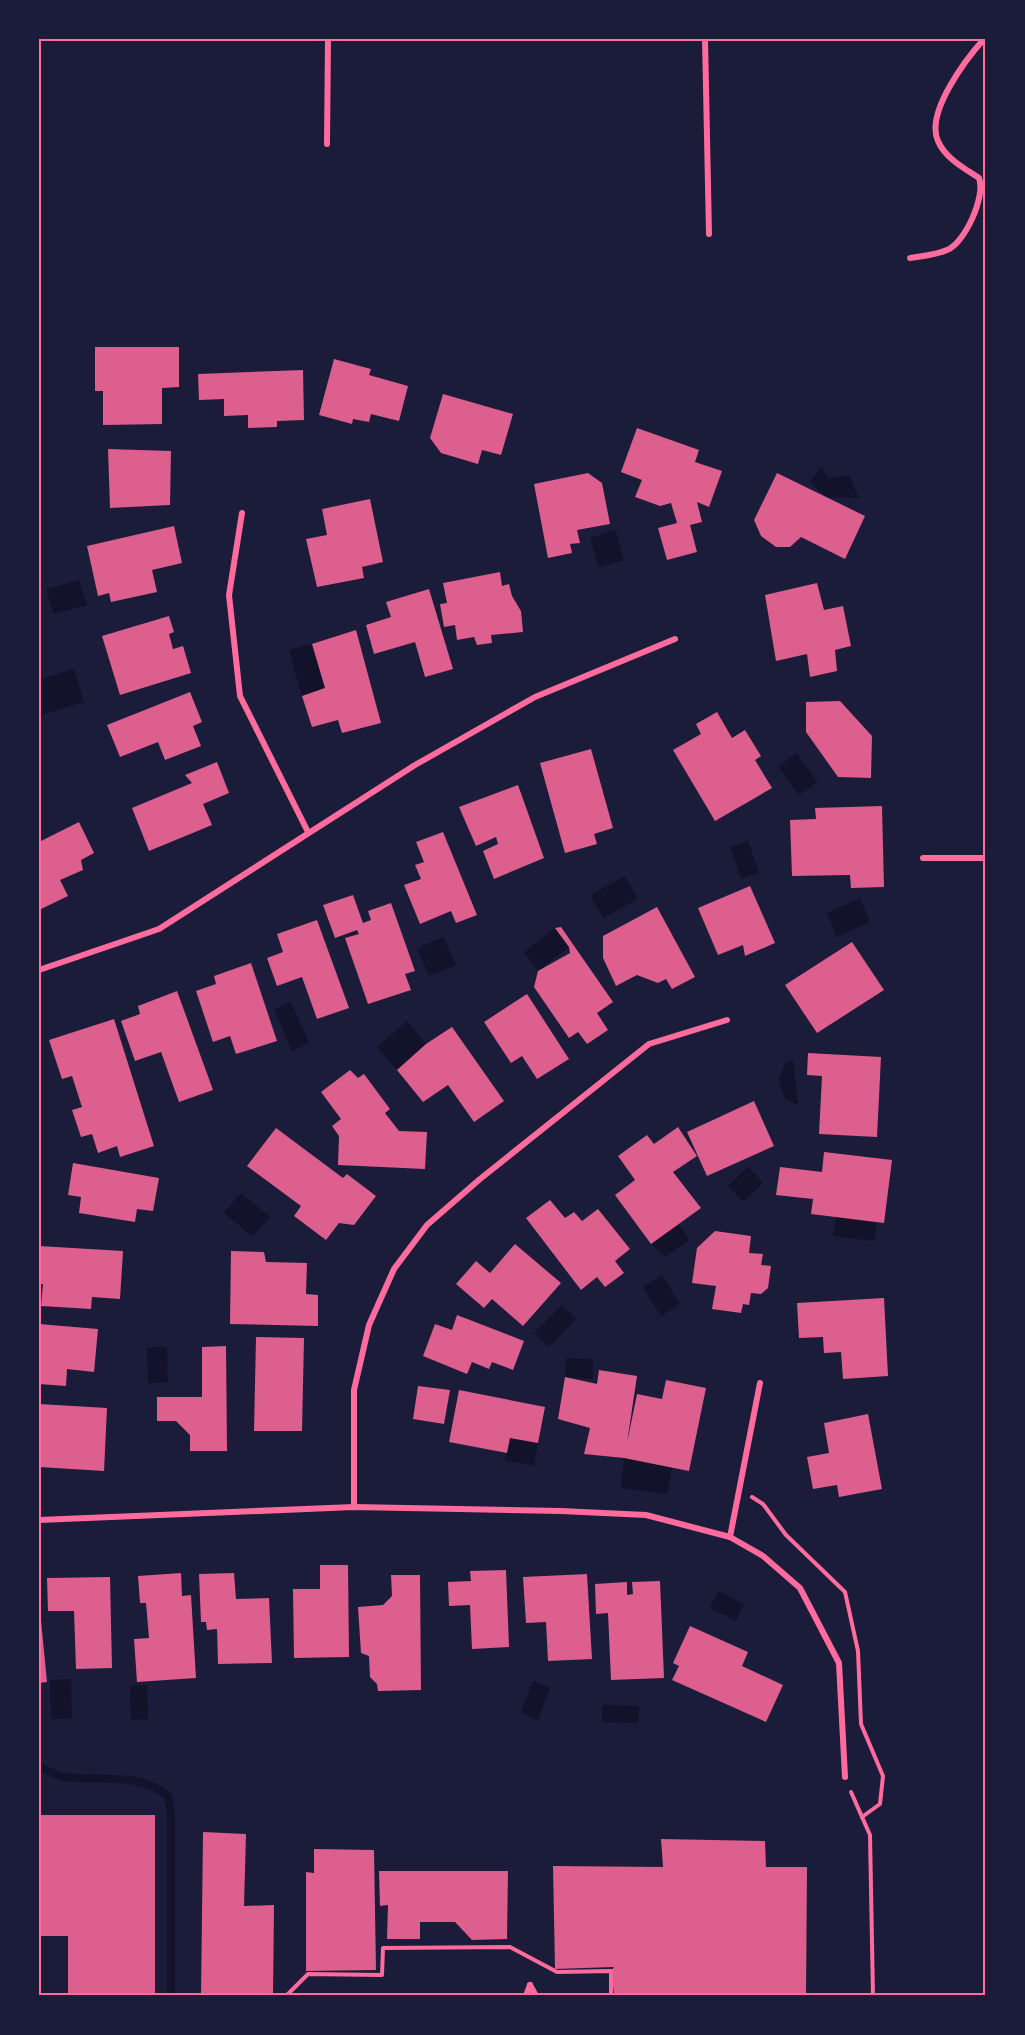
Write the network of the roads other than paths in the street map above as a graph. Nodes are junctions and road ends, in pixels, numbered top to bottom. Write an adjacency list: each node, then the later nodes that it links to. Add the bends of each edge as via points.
1 (328, 39): 4 (street)
2 (705, 39): 5 (street)
3 (984, 39): 6 (street, via 946,91 937,120 937,139 949,158 978,178 981,194 956,245)
4 (327, 144)
5 (709, 234)
6 (910, 258)
7 (242, 513): 9 (street, via 229,595 240,696)
8 (675, 639): 9 (street, via 535,697)
9 (308, 832): 12 (street, via 159,929)
10 (923, 858): 11 (street)
11 (986, 858)
12 (39, 970)
13 (727, 1020): 15 (street, via 649,1044 427,1225 394,1269 369,1325 354,1390)
14 (760, 1383): 17 (street)
15 (354, 1507): 16 (street); 17 (street, via 646,1515)
16 (39, 1520)
17 (730, 1537): 18 (street, via 763,1556 800,1588 839,1663)
18 (845, 1778)
19 (526, 1996): 20 (street, via 530,1985)
20 (536, 1996)

